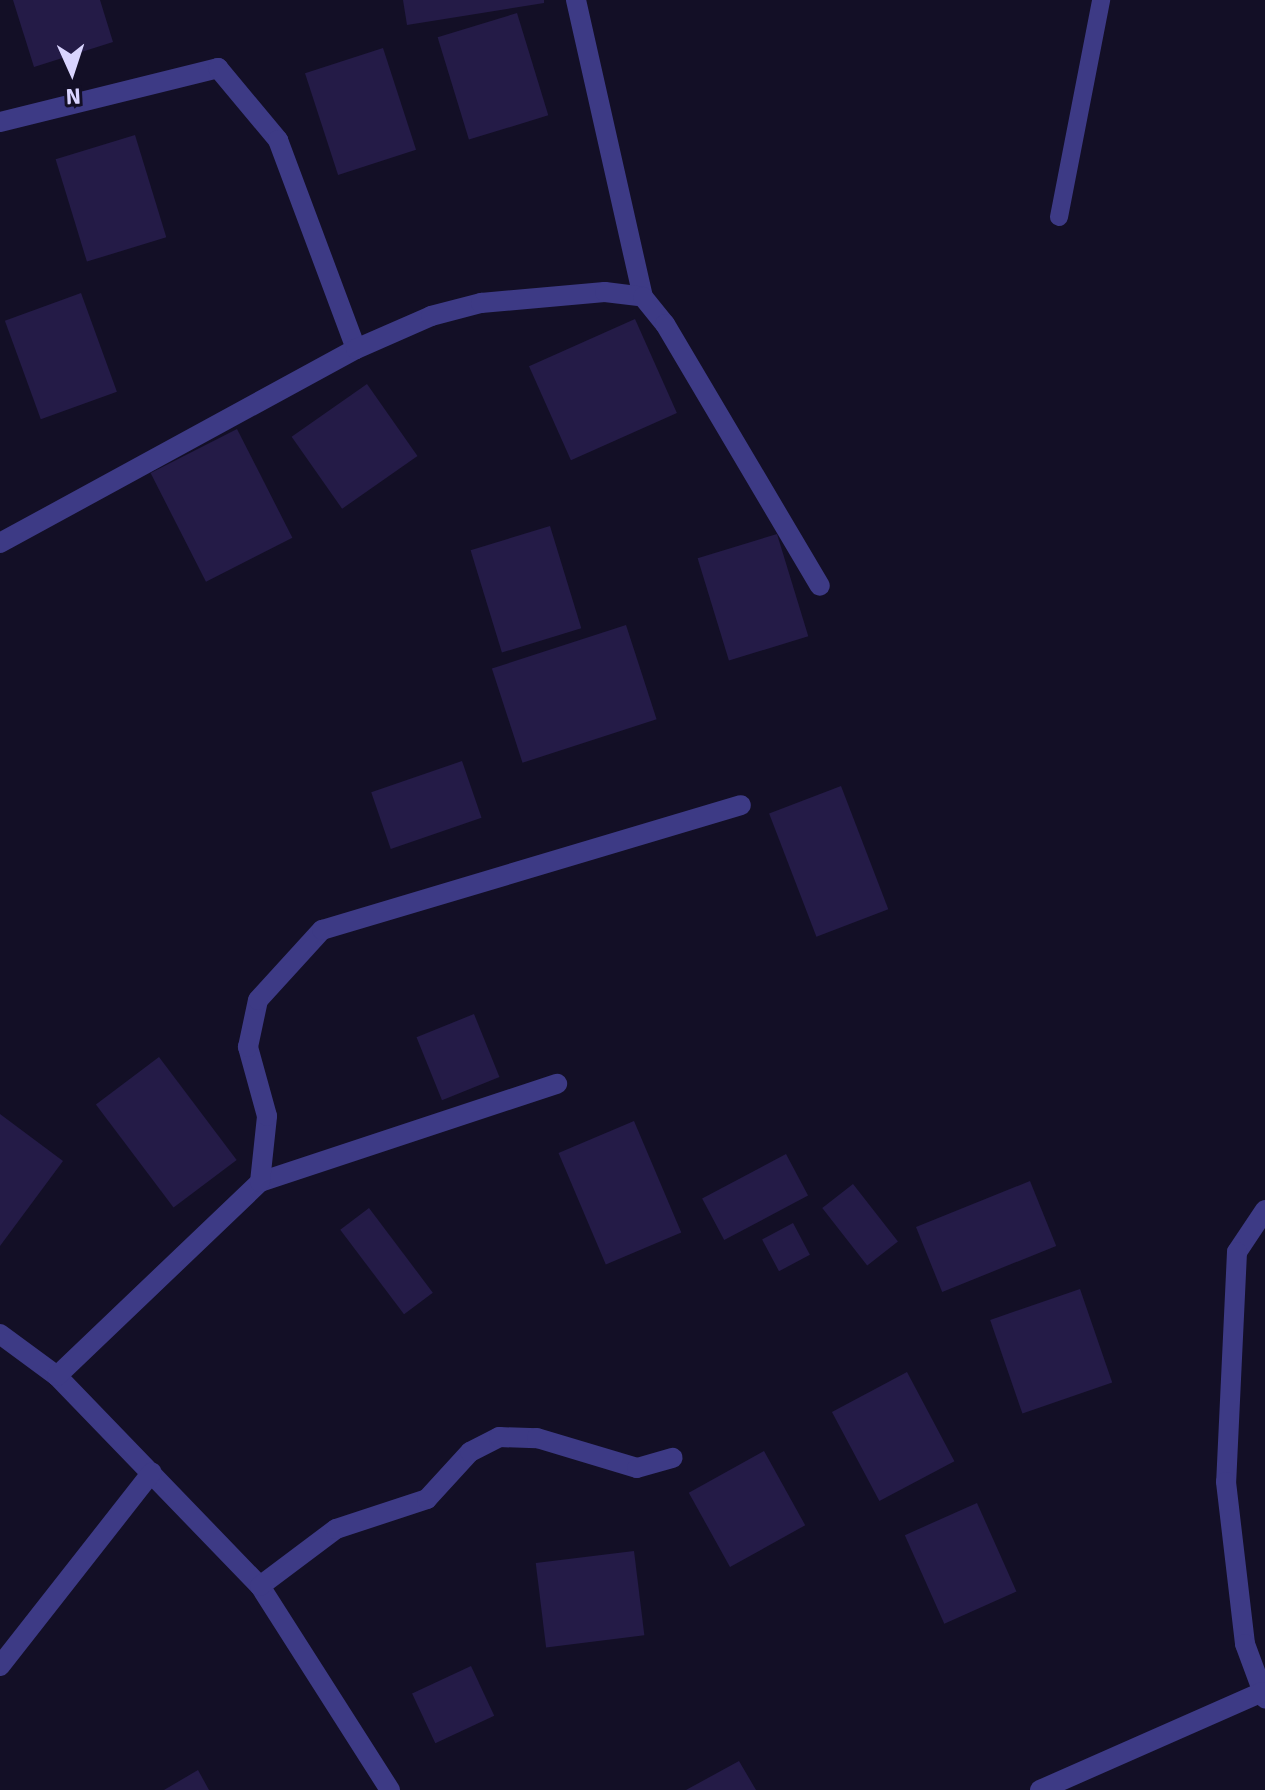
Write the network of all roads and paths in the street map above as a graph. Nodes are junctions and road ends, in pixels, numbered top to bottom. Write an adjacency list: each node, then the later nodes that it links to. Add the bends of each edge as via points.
1 (576, 0): 5 (street)
2 (1101, 0): 4 (lane)
3 (0, 122): 6 (street, via 218,68 278,140)
4 (1059, 217)
5 (643, 297): 6 (street, via 605,292 481,303); 8 (street)
6 (356, 349): 7 (street)
7 (0, 543)
8 (820, 586)
9 (741, 805): 11 (street, via 322,930 258,1000 248,1047 267,1116)
10 (557, 1084): 11 (street)
11 (260, 1182): 14 (street)
12 (1265, 1210): 19 (street, via 1237,1252 1226,1482 1245,1644)
13 (0, 1334): 14 (street)
14 (57, 1376): 16 (street)
15 (673, 1458): 17 (street, via 637,1468 537,1438 499,1437 470,1452 427,1499 336,1529)
16 (152, 1472): 17 (street); 18 (street)
17 (260, 1586): 20 (street)
18 (0, 1666)
19 (1264, 1695): 21 (street)
20 (390, 1790)
21 (1040, 1790)

